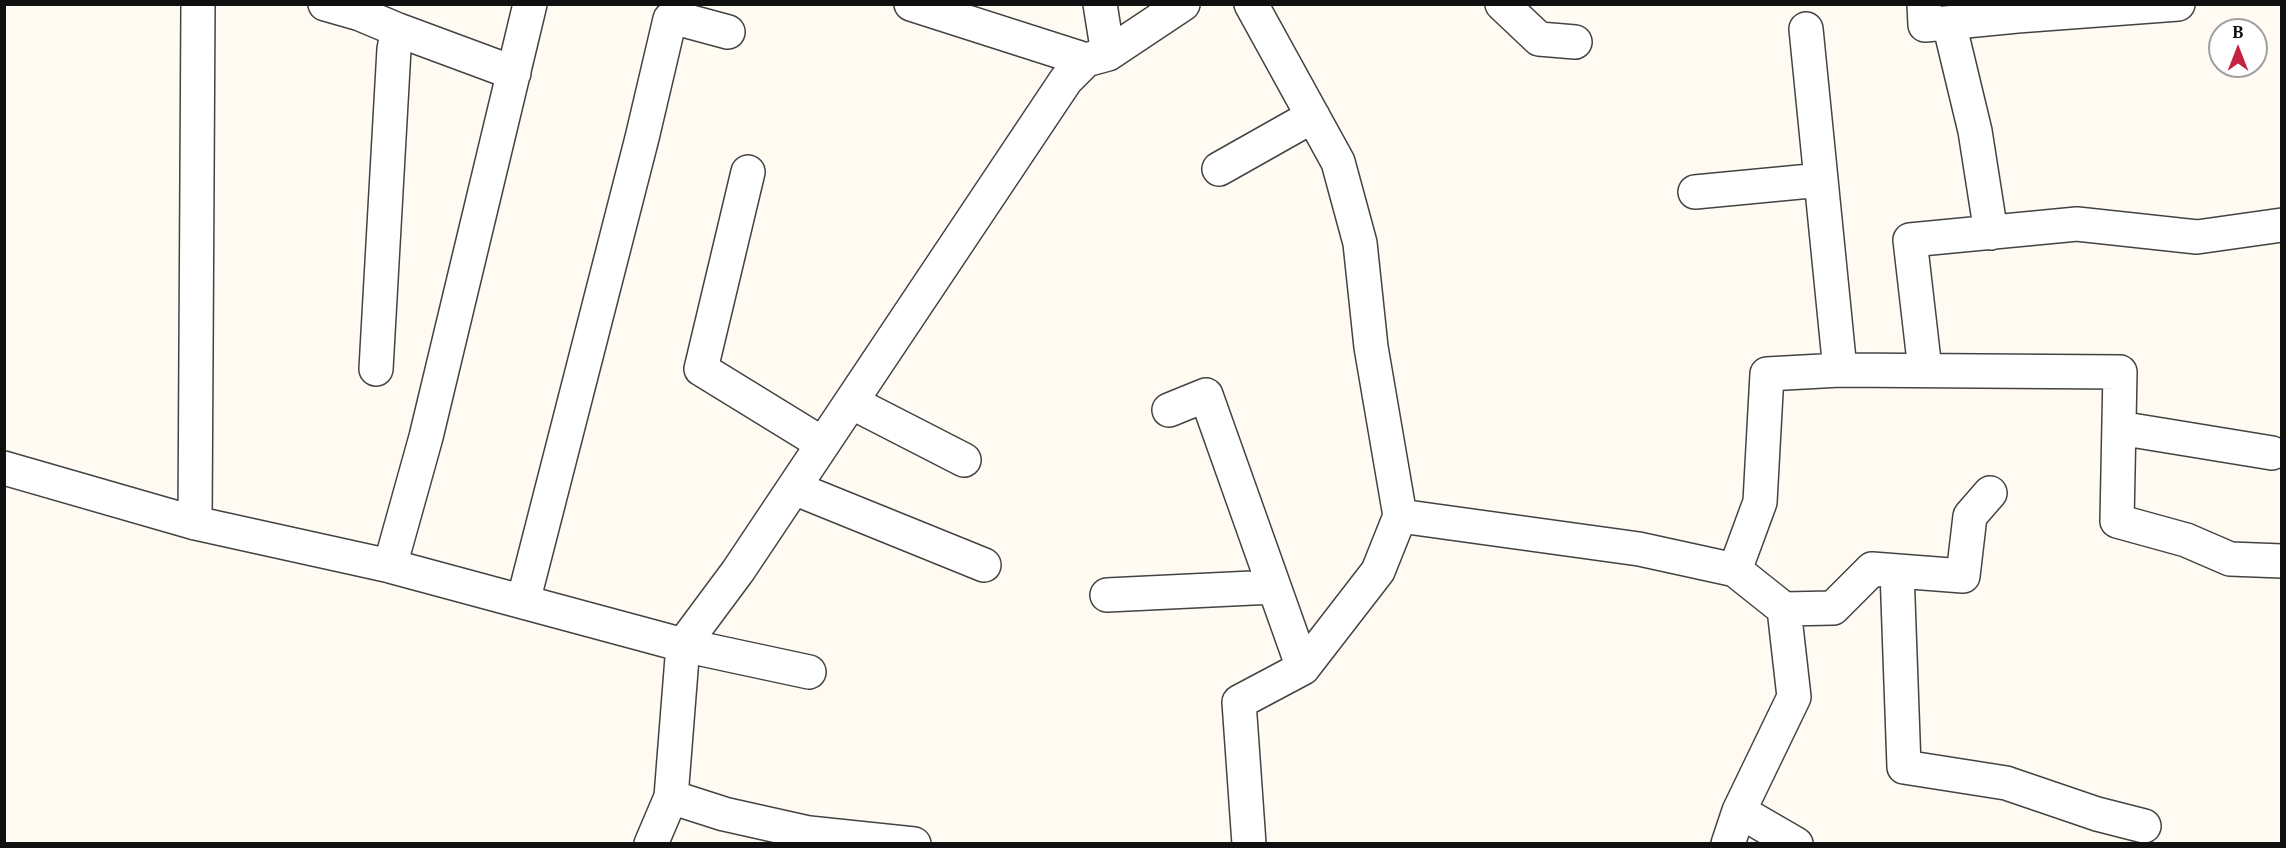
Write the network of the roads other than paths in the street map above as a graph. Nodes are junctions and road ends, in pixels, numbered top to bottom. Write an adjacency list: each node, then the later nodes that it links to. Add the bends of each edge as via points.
1 (198, 4): 37 (street)
2 (325, 4): 12 (street)
3 (530, 4): 16 (street)
4 (911, 4): 15 (street)
5 (1100, 4): 15 (street)
6 (1183, 4): 15 (street)
7 (1251, 4): 17 (street)
8 (1502, 4): 14 (street, via 1539,39)
9 (2178, 4): 10 (street, via 2017,16)
10 (1937, 14): 23 (street, via 1975,131)
11 (1806, 29): 20 (street)
12 (398, 30): 16 (street); 24 (street)
13 (728, 32): 45 (street, via 676,18 670,20)
14 (1575, 42)
15 (1097, 57): 27 (street, via 1066,80)
16 (514, 74): 40 (street, via 426,436)
17 (1313, 116): 18 (street); 36 (street, via 1338,162 1360,243 1371,347)
18 (1219, 169)
19 (748, 171): 30 (street, via 701,369)
20 (1821, 180): 21 (street); 25 (street)
21 (1695, 192)
22 (2282, 225): 23 (street, via 2197,237 2077,224)
23 (1991, 233): 26 (street, via 1910,240)
24 (376, 369)
25 (1840, 370): 26 (street); 41 (street, via 1767,374 1760,501)
26 (1925, 370): 29 (street, via 2120,372)
27 (851, 402): 30 (street); 32 (street)
28 (1169, 410): 43 (street, via 1206,395)
29 (2119, 428): 31 (street); 38 (street, via 2116,521 2186,540 2230,559)
30 (823, 444): 34 (street)
31 (2272, 453)
32 (964, 460)
33 (4, 468): 37 (street)
34 (794, 488): 39 (street); 47 (street)
35 (1990, 493): 42 (street, via 1970,516 1963,576)
36 (1400, 516): 41 (street, via 1639,549); 48 (street, via 1378,572)
37 (195, 523): 40 (street)
38 (2282, 561)
39 (984, 565)
40 (390, 566): 45 (street)
41 (1735, 570): 46 (street)
42 (1897, 571): 46 (street, via 1872,569 1833,608); 52 (street, via 1904,766 2006,783)
43 (1273, 587): 44 (street); 48 (street)
44 (1107, 595)
45 (523, 602): 47 (street)
46 (1784, 609): 51 (street, via 1794,697)
47 (683, 645): 49 (street); 50 (street)
48 (1304, 668): 55 (street, via 1239,702)
49 (809, 672)
50 (672, 797): 53 (street); 54 (street, via 724,814 809,833)
51 (1739, 811): 56 (street); 57 (street)
52 (2145, 826)
53 (651, 843)
54 (914, 843)
55 (1249, 843)
56 (1728, 843)
57 (1796, 843)

